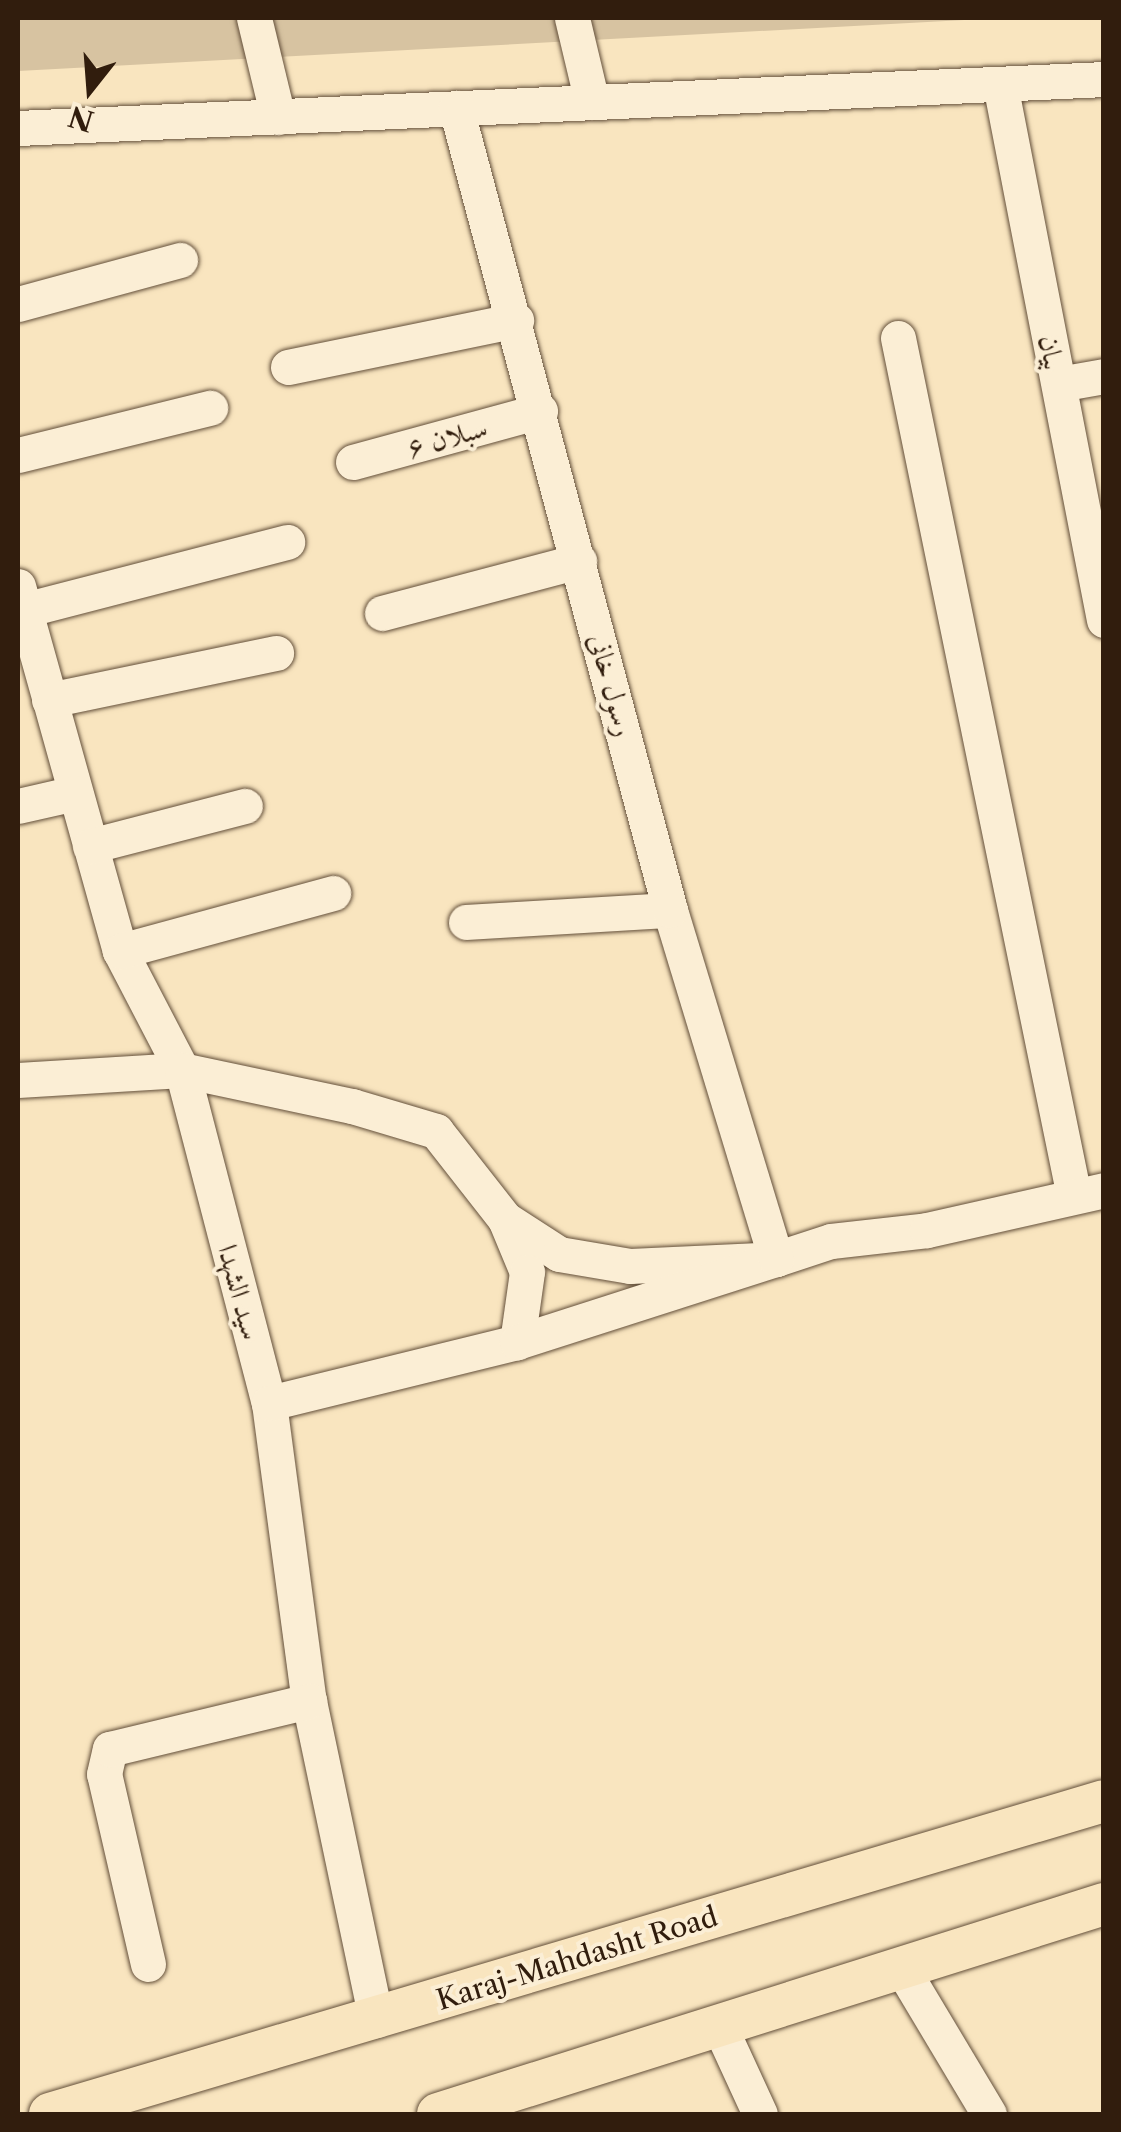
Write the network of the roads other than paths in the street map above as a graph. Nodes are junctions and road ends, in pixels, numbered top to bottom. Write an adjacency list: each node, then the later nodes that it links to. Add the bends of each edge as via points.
1 (254, 18): 7 (street)
2 (572, 18): 5 (street)
3 (1104, 79): 4 (street)
4 (1000, 84): 5 (street); 15 (street, بیان)
5 (592, 102): 6 (street)
6 (456, 108): 7 (street); 11 (street, رسول خانی)
7 (278, 117): 8 (street)
8 (18, 128)
9 (180, 260): 10 (street)
10 (18, 304)
11 (516, 320): 13 (street); 17 (street, رسول خانی)
12 (898, 338): 37 (street)
13 (288, 366)
14 (1104, 376): 15 (street)
15 (1059, 384): 24 (street, بیان)
16 (210, 408): 18 (street)
17 (540, 411): 19 (street, سبلان ۶); 21 (street, رسول خانی)
18 (18, 455)
19 (353, 462)
20 (286, 542): 22 (street)
21 (580, 561): 23 (street); 32 (street, رسول خانی)
22 (21, 598): 26 (street, سید الشهدا)
23 (382, 613)
24 (1104, 620)
25 (276, 653): 26 (street)
26 (49, 700): 27 (street, سید الشهدا)
27 (75, 792): 28 (street); 30 (street, سید الشهدا)
28 (18, 806)
29 (245, 806): 30 (street)
30 (90, 846): 34 (street, سید الشهدا)
31 (333, 893): 34 (street)
32 (670, 910): 33 (street); 39 (street, رسول خانی)
33 (466, 922)
34 (120, 951): 35 (street, سید الشهدا)
35 (182, 1070): 36 (street); 38 (street, via 436,1131); 41 (street, سید الشهدا)
36 (18, 1080)
37 (1089, 1193): 39 (street, via 927,1230 831,1240)
38 (505, 1220): 39 (street, via 559,1254 630,1266); 40 (street, via 527,1272)
39 (776, 1260): 40 (street)
40 (517, 1342): 41 (street)
41 (269, 1403): 42 (street, سید الشهدا)
42 (308, 1700): 47 (street, via 110,1750 104,1774); 49 (street, سید الشهدا)
43 (1104, 1801): 44 (main road, Karaj-Mahdasht Road)
44 (1051, 1816): 45 (main road); 49 (main road, Karaj-Mahdasht Road)
45 (1104, 1837)
46 (1096, 1900): 48 (main road)
47 (148, 1964)
48 (901, 1967): 50 (main road); 54 (street)
49 (376, 2020): 51 (main road, Karaj-Mahdasht Road)
50 (720, 2025): 52 (main road); 53 (street)
51 (50, 2114)
52 (438, 2114)
53 (760, 2114)
54 (989, 2114)

